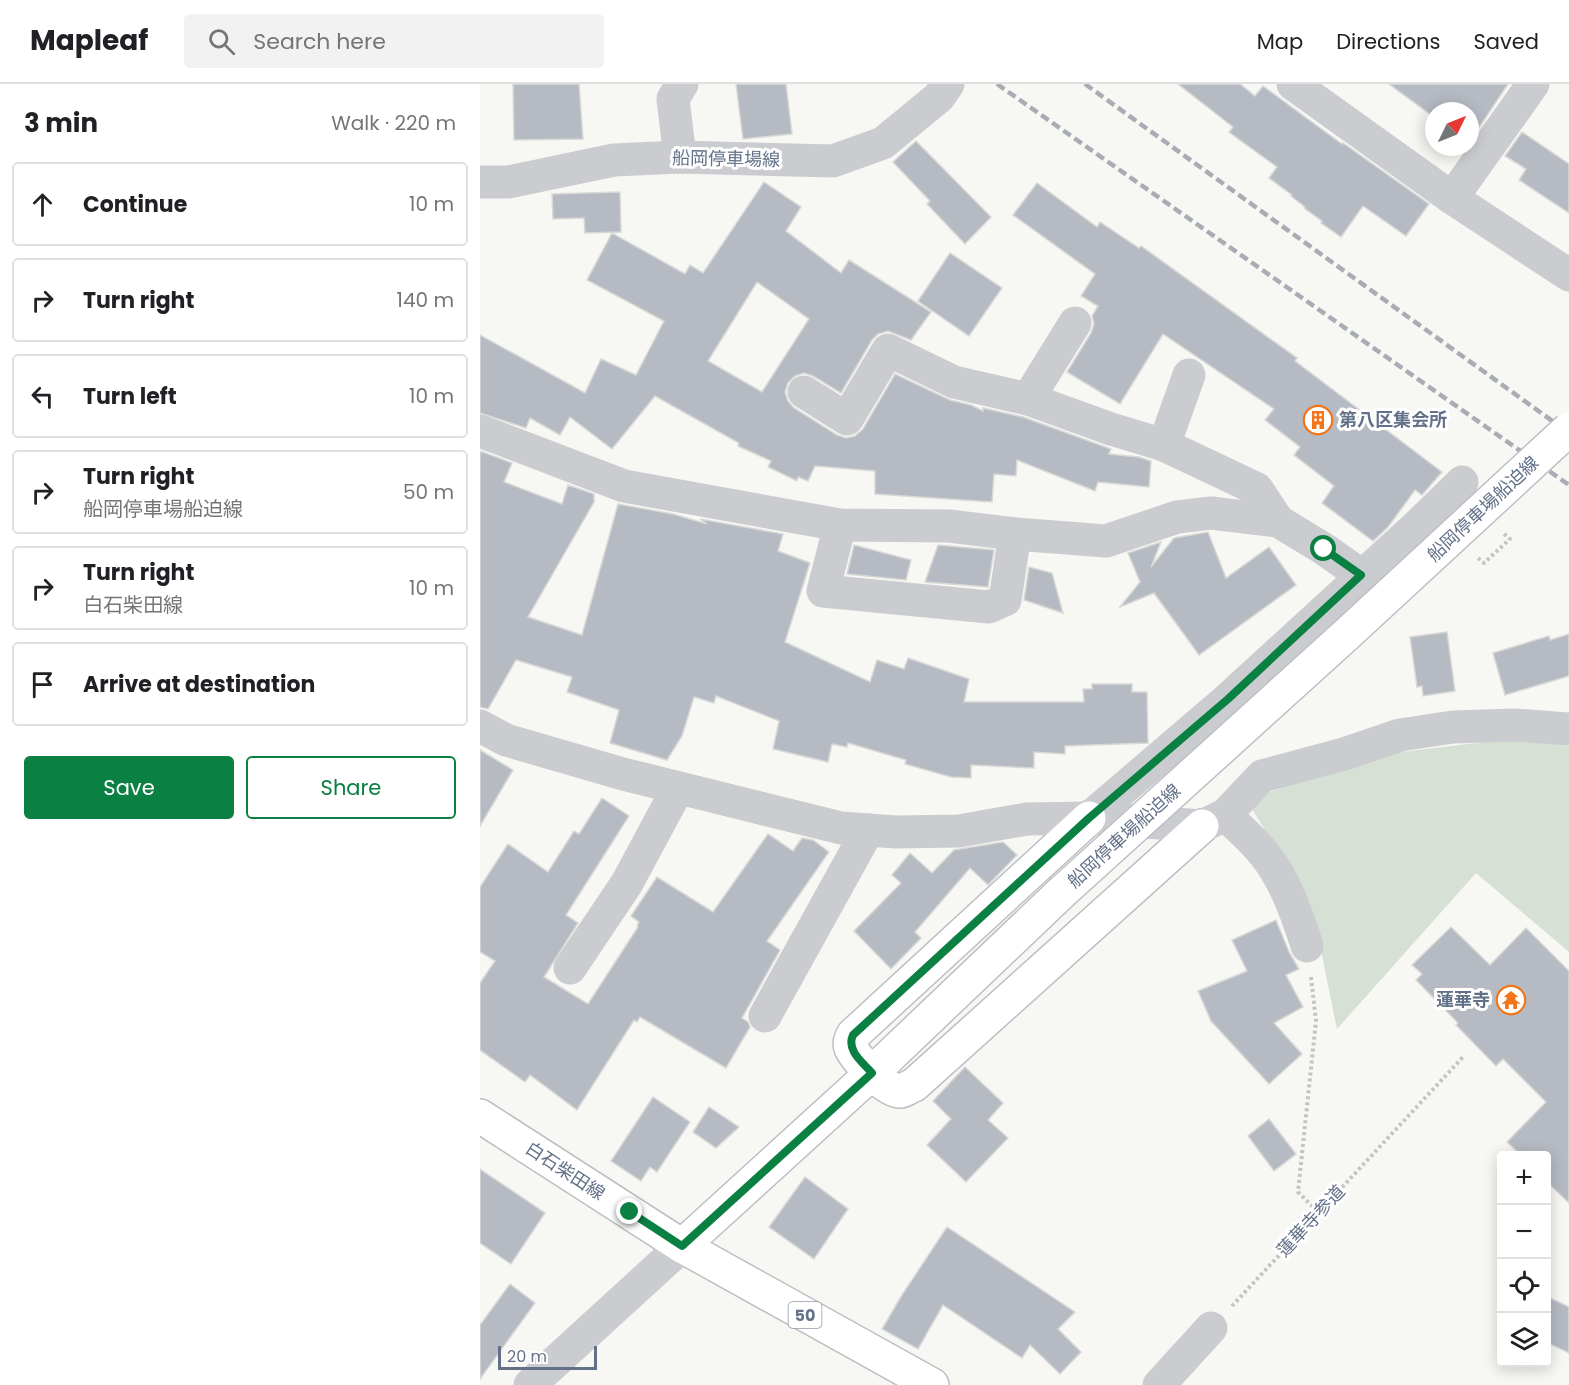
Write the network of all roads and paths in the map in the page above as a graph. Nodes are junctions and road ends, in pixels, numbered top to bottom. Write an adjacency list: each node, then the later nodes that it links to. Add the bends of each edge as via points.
1 (682, 84): 5 (street, via 673,99)
2 (948, 84): 5 (street, 船岡停車場線, via 939,97 883,143 833,161)
3 (1293, 84): 7 (street)
4 (1533, 84): 7 (street)
5 (680, 157): 6 (street, 船岡停車場線, via 614,160 508,182)
6 (480, 182)
7 (1452, 198): 8 (street)
8 (1569, 275)
9 (1075, 323): 12 (street)
10 (1189, 375): 15 (street)
11 (804, 392): 12 (street, via 847,419 888,350 954,382)
12 (1028, 399): 15 (street)
13 (1569, 429): 31 (main road, 船岡停車場船迫線, bridge, via 1061,893)
14 (480, 431): 18 (street, via 624,486)
15 (1164, 445): 17 (street, via 1257,489)
16 (1462, 482): 20 (street)
17 (1278, 521): 19 (street, via 1211,513 1177,517 1106,542); 20 (street)
18 (840, 525): 19 (street, via 949,526); 19 (street, via 823,591 989,607 1005,600)
19 (1015, 534)
20 (1361, 575): 24 (street, via 1228,699)
21 (480, 726): 23 (street, via 506,740)
22 (1569, 729): 25 (street, via 1515,725 1400,735 1262,776)
23 (678, 788): 26 (street, via 841,828); 28 (street, via 627,882)
24 (1089, 818): 25 (street); 26 (street, via 1028,819 959,831); 31 (main road, via 853,1035 851,1048)
25 (1214, 820): 27 (street, via 1252,839 1276,871); 31 (main road, via 914,1085 901,1091 891,1089)
26 (868, 830): 29 (street)
27 (1307, 946): 33 (path, via 1316,1022 1298,1192)
28 (570, 969)
29 (765, 1016)
30 (1463, 1057): 33 (path, 蓮華寺参道)
31 (872, 1073): 34 (main road, 船岡停車場船迫線)
32 (480, 1116): 34 (main road, 白石柴田線 / 50)
33 (1319, 1213): 35 (path, 蓮華寺参道)
34 (682, 1246): 36 (main road, 白石柴田線 / 50); 37 (street)
35 (1211, 1328): 38 (street)
36 (929, 1384)
37 (530, 1385)
38 (1159, 1385)

